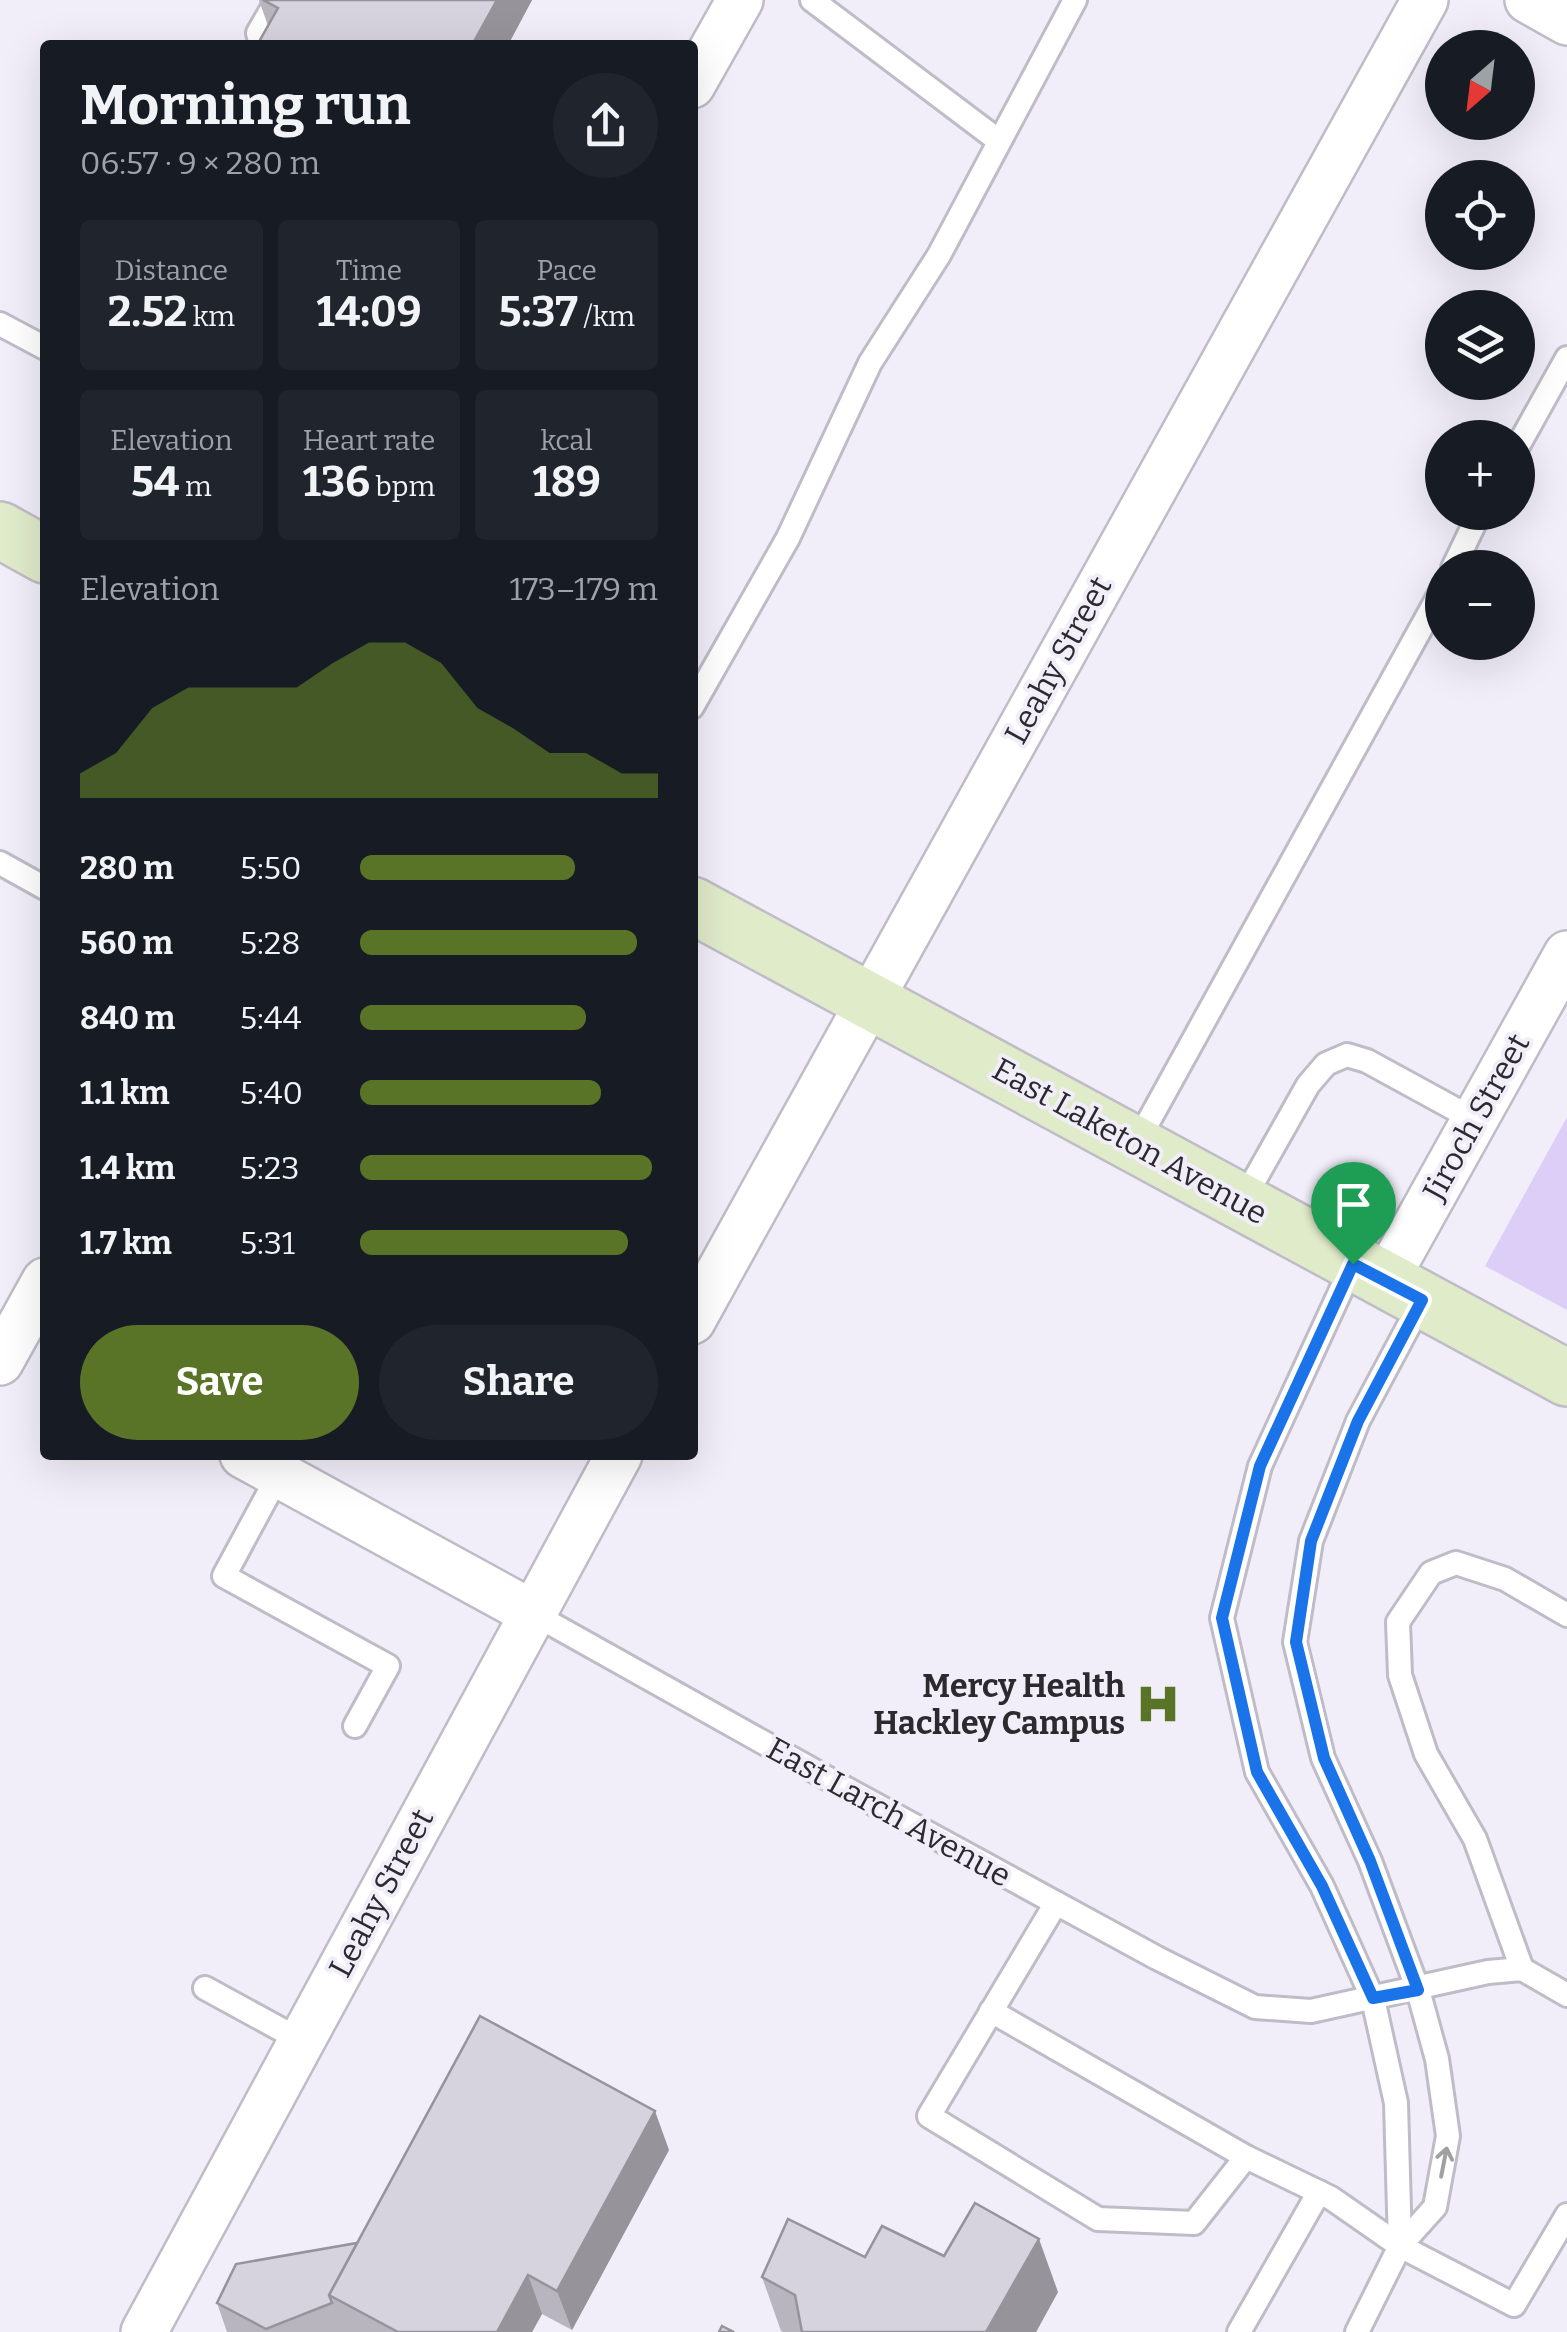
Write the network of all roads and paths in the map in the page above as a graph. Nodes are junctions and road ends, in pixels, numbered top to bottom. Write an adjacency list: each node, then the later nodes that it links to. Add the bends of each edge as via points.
1 (276, 0): 8 (lane)
2 (740, 0): 9 (street)
3 (812, 0): 10 (lane)
4 (1074, 0): 10 (lane)
5 (1425, 0): 23 (street, Leahy Street)
6 (1528, 0): 7 (street)
7 (1567, 22)
8 (260, 40)
9 (698, 74)
10 (998, 141): 18 (lane, via 939,255 870,363 788,538)
11 (0, 324): 12 (lane)
12 (40, 345)
13 (1567, 358): 14 (lane)
14 (1532, 420)
15 (0, 530): 16 (main road)
16 (40, 551)
17 (1425, 621): 25 (lane)
18 (698, 696)
19 (0, 864): 20 (lane)
20 (40, 885)
21 (698, 908): 23 (main road, East Laketon Avenue)
22 (1567, 954): 24 (street, Jiroch Street)
23 (870, 998): 25 (main road, East Laketon Avenue); 29 (street, Leahy Street)
24 (1474, 1120): 26 (lane, via 1347,1054 1326,1064 1308,1086); 27 (street, Jiroch Street)
25 (1136, 1144): 26 (main road, East Laketon Avenue)
26 (1242, 1202): 27 (main road, East Laketon Avenue)
27 (1386, 1282): 31 (main road, East Laketon Avenue); 40 (lane, via 1358,1421 1311,1541 1296,1642 1324,1758); 42 (lane, via 1260,1466 1222,1618 1257,1772 1322,1886)
28 (40, 1291): 30 (street)
29 (698, 1311)
30 (15, 1341)
31 (1567, 1378)
32 (616, 1460): 34 (street, Leahy Street)
33 (261, 1465): 34 (street, East Larch Avenue); 36 (lane, via 224,1576 388,1666)
34 (532, 1614): 37 (lane, East Larch Avenue); 44 (street, Leahy Street)
35 (1567, 1615): 38 (lane, via 1505,1579 1456,1563 1431,1572 1398,1622 1400,1675 1426,1754 1474,1839)
36 (354, 1726)
37 (1056, 1903): 42 (lane, East Larch Avenue, via 1255,2007 1311,2011); 43 (lane)
38 (1522, 1969): 40 (lane, East Larch Avenue); 41 (lane)
39 (205, 1988): 44 (lane)
40 (1418, 1990): 42 (lane, East Larch Avenue); 48 (lane, one-way to 40, via 1435,2207 1448,2136 1438,2059)
41 (1567, 1995)
42 (1373, 1998): 48 (lane, via 1396,2103)
43 (991, 2011): 45 (lane); 45 (lane, via 929,2116 1098,2219 1194,2223)
44 (302, 2041): 49 (street, Leahy Street)
45 (1246, 2157): 46 (lane)
46 (1318, 2192): 48 (lane); 50 (lane)
47 (1567, 2215): 48 (lane, via 1514,2305)
48 (1400, 2246): 51 (lane)
49 (144, 2332)
50 (1238, 2332)
51 (1357, 2332)

